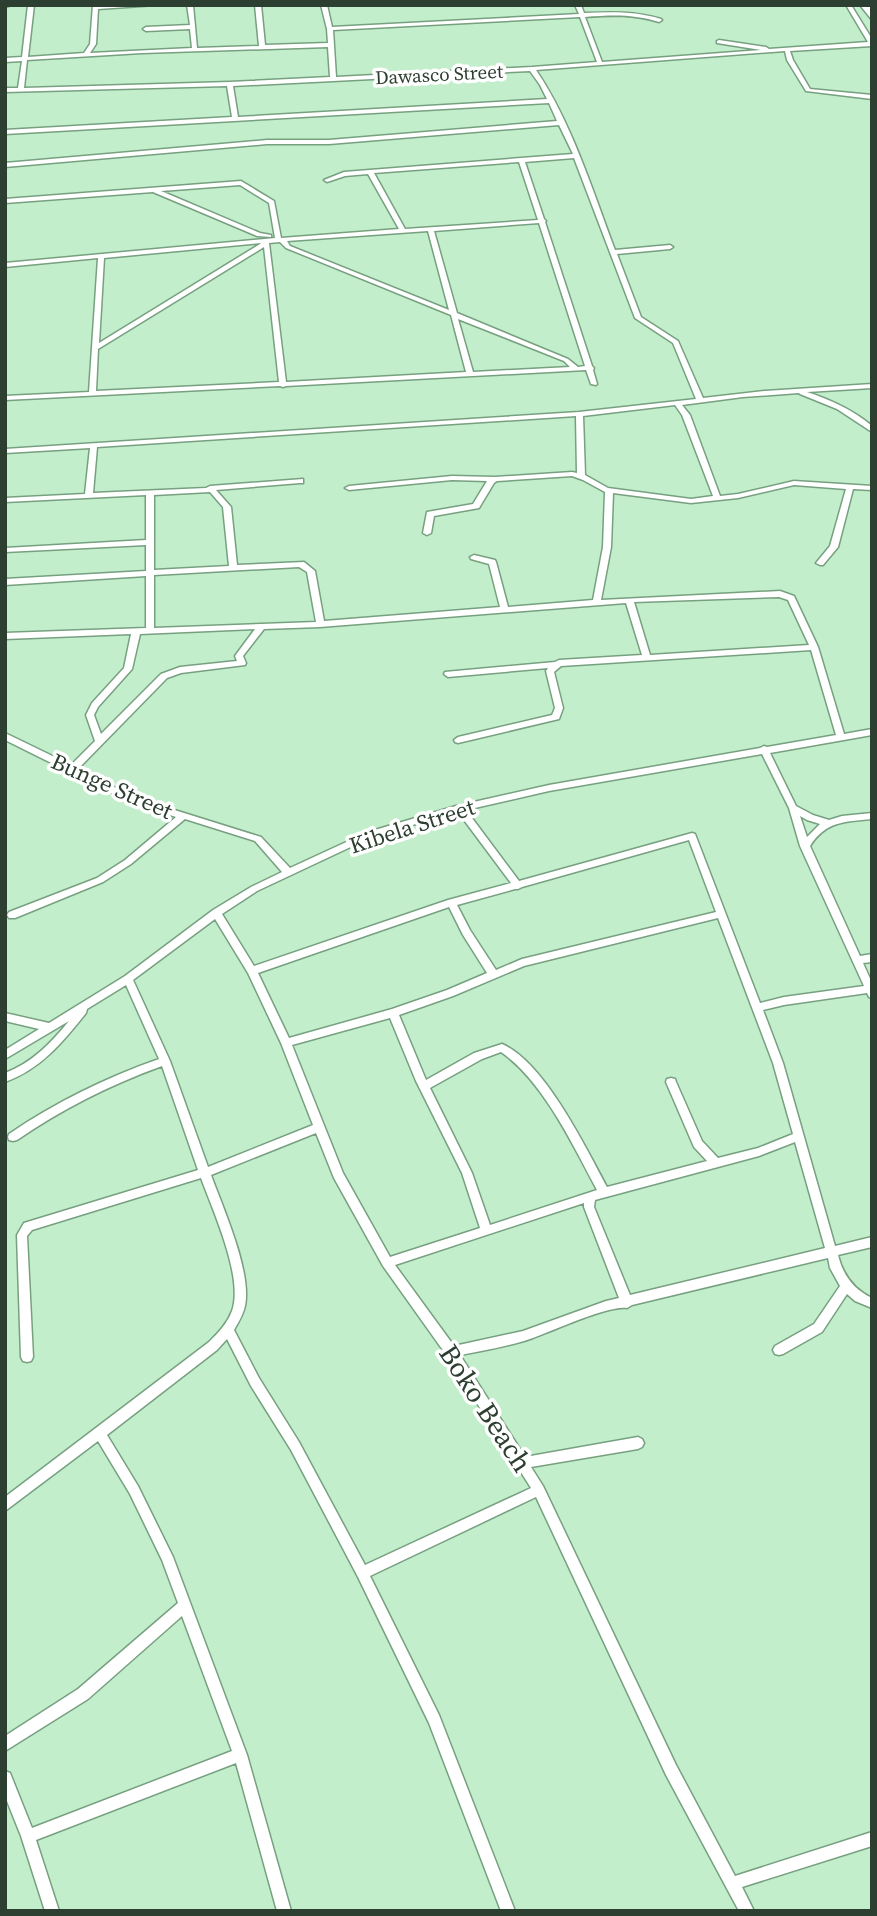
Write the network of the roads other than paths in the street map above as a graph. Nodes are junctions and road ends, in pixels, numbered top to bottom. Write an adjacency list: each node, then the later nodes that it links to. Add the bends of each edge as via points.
1 (31, 5): 24 (street)
2 (154, 5): 9 (street)
3 (190, 5): 13 (street)
4 (258, 5): 19 (street)
5 (324, 5): 15 (street)
6 (578, 5): 10 (street)
7 (848, 5): 17 (street)
8 (864, 5): 11 (highway)
9 (96, 7): 23 (street, via 93,44)
10 (581, 15): 12 (street, via 634,14); 15 (street); 26 (street)
11 (872, 17)
12 (659, 20)
13 (191, 27): 14 (street); 21 (street)
14 (146, 29)
15 (330, 29): 18 (street)
16 (719, 42): 22 (street)
17 (871, 44): 20 (street, Dawasco Street)
18 (331, 45): 19 (street); 28 (street)
19 (261, 47): 21 (street)
20 (787, 49): 22 (street, Dawasco Street); 32 (street, via 808,90)
21 (195, 50): 23 (street)
22 (776, 50): 26 (street, Dawasco Street)
23 (86, 54): 24 (street)
24 (24, 59): 25 (street); 31 (street)
25 (5, 60)
26 (600, 64): 27 (street, Dawasco Street)
27 (532, 69): 28 (street, Dawasco Street); 33 (street)
28 (333, 78): 29 (street, Dawasco Street)
29 (230, 84): 31 (street, Dawasco Street); 34 (street)
30 (5, 90): 31 (street, Dawasco Street)
31 (21, 90)
32 (872, 97)
33 (549, 101): 34 (street); 35 (street)
34 (235, 117): 36 (street)
35 (559, 123): 37 (street); 39 (street)
36 (5, 132)
37 (575, 156): 38 (street); 50 (street)
38 (522, 161): 40 (street); 44 (street)
39 (5, 165)
40 (370, 172): 41 (street); 46 (street)
41 (327, 180)
42 (150, 189): 43 (street); 47 (street, via 259,235); 47 (street, via 234,182 248,185 272,202)
43 (5, 201)
44 (543, 221): 45 (street); 56 (street)
45 (431, 230): 46 (street); 53 (street)
46 (404, 232): 47 (street)
47 (279, 238): 48 (street); 53 (street, via 288,247)
48 (266, 243): 51 (street); 54 (street); 59 (street)
49 (670, 247): 50 (street)
50 (612, 252): 64 (street, via 638,318 676,342)
51 (101, 256): 52 (street); 54 (street)
52 (5, 264)
53 (456, 315): 55 (street); 57 (street)
54 (96, 348): 62 (street)
55 (576, 368): 56 (street); 57 (street)
56 (591, 368): 58 (street)
57 (470, 375): 59 (street)
58 (594, 384)
59 (283, 385): 62 (street)
60 (872, 386): 61 (street)
61 (793, 391): 64 (street); 67 (street, via 832,403)
62 (92, 393): 63 (street)
63 (5, 398)
64 (700, 400): 65 (street)
65 (678, 404): 66 (street); 80 (street)
66 (579, 414): 68 (street); 70 (street)
67 (872, 430)
68 (94, 445): 69 (street); 79 (street)
69 (5, 451)
70 (581, 476): 71 (street); 77 (street)
71 (496, 479): 74 (street, via 452,478); 82 (street, via 476,506 430,514)
72 (300, 481): 76 (street)
73 (849, 487): 75 (street); 80 (street, via 794,483); 86 (street, via 833,551)
74 (349, 488)
75 (872, 488)
76 (200, 489): 78 (street); 87 (street, via 216,493 227,507)
77 (609, 491): 80 (street, via 691,501); 91 (street, via 607,547)
78 (150, 492): 79 (street); 83 (street)
79 (89, 495): 81 (street)
80 (718, 499)
81 (5, 500)
82 (427, 533)
83 (151, 542): 84 (street); 88 (street)
84 (5, 550)
85 (474, 557): 92 (street, via 494,565)
86 (820, 563)
87 (233, 567): 88 (street); 93 (street, via 307,567 318,598)
88 (152, 574): 89 (street); 95 (street)
89 (5, 582)
90 (629, 600): 91 (street); 98 (street, via 785,594); 99 (street)
91 (596, 603): 92 (street)
92 (505, 610): 93 (street)
93 (320, 624): 94 (street)
94 (262, 626): 95 (street); 106 (street, via 239,656 242,663 164,676)
95 (150, 630): 96 (street)
96 (136, 631): 97 (street); 106 (street, via 128,669 90,715)
97 (5, 636)
98 (814, 647): 99 (street); 104 (street)
99 (647, 658): 100 (street)
100 (554, 665): 101 (street); 105 (street, via 550,674 559,708 556,717)
101 (448, 674)
102 (872, 732): 104 (street, Kibela Street)
103 (5, 736): 108 (street, Bunge Street)
104 (841, 737): 107 (street, Kibela Street)
105 (458, 740)
106 (99, 741): 108 (street)
107 (764, 749): 109 (street, Kibela Street); 110 (street)
108 (72, 769): 112 (street, Bunge Street, via 133,800)
109 (460, 808): 115 (street, Kibela Street, via 371,834); 116 (street)
110 (793, 808): 113 (street); 114 (street)
111 (872, 816): 113 (street)
112 (182, 817): 115 (street, Bunge Street, via 258,839); 120 (street, via 100,880)
113 (826, 822): 114 (street)
114 (805, 846): 122 (street)
115 (289, 873): 118 (street, Kibela Street)
116 (518, 886): 117 (street); 119 (street, via 692,836)
117 (451, 903): 123 (street); 124 (street)
118 (216, 913): 123 (street, Boko Beach); 125 (street, Kibela Street)
119 (721, 914): 124 (street, via 566,950); 128 (street)
120 (12, 915)
121 (872, 958): 122 (street)
122 (858, 960): 126 (street)
123 (252, 971): 132 (street, Boko Beach)
124 (493, 974): 129 (street)
125 (128, 979): 127 (street, Kibela Street); 134 (street)
126 (871, 991): 128 (street)
127 (87, 1004): 131 (street, Kibela Street); 135 (street, via 36,1063)
128 (759, 1007): 139 (street)
129 (393, 1013): 132 (street); 137 (street)
130 (5, 1017): 131 (street)
131 (49, 1027): 133 (street, Kibela Street)
132 (286, 1043): 138 (street, Boko Beach)
133 (5, 1055)
134 (165, 1060): 140 (street, via 106,1081); 142 (street)
135 (5, 1078)
136 (671, 1082): 141 (street, via 698,1144)
137 (424, 1086): 143 (street, via 478,1056 502,1048 514,1054 552,1105); 145 (street, via 467,1172)
138 (318, 1128): 142 (street); 148 (street, Boko Beach, via 338,1175)
139 (799, 1136): 141 (street); 147 (street)
140 (13, 1137)
141 (716, 1163): 143 (street)
142 (204, 1173): 152 (street, via 235,1258 242,1292); 155 (street, via 34,1223 24,1230)
143 (604, 1192): 144 (street)
144 (590, 1198): 145 (street); 150 (street, via 589,1207)
145 (486, 1229): 148 (street)
146 (872, 1242): 147 (street)
147 (832, 1252): 149 (street); 150 (street)
148 (387, 1263): 154 (street, Boko Beach)
149 (846, 1286): 151 (street, via 854,1296); 153 (street, via 818,1328)
150 (627, 1303): 154 (street, via 523,1336)
151 (872, 1303)
152 (228, 1331): 156 (street); 161 (street)
153 (779, 1350)
154 (451, 1352): 158 (street, Boko Beach)
155 (27, 1356)
156 (99, 1433): 160 (street); 162 (street, via 167,1557)
157 (638, 1443): 158 (street)
158 (522, 1463): 159 (street, Boko Beach)
159 (539, 1490): 161 (street); 168 (street, Boko Beach, via 671,1770)
160 (5, 1505)
161 (362, 1573): 171 (street, via 434,1720)
162 (184, 1606): 163 (street, via 83,1695); 164 (street)
163 (5, 1744)
164 (240, 1755): 166 (street); 170 (street)
165 (5, 1778): 166 (street)
166 (28, 1836): 169 (street)
167 (872, 1839): 168 (street)
168 (734, 1883): 172 (street, Boko Beach)
169 (52, 1911)
170 (284, 1911)
171 (508, 1911)
172 (747, 1911)

